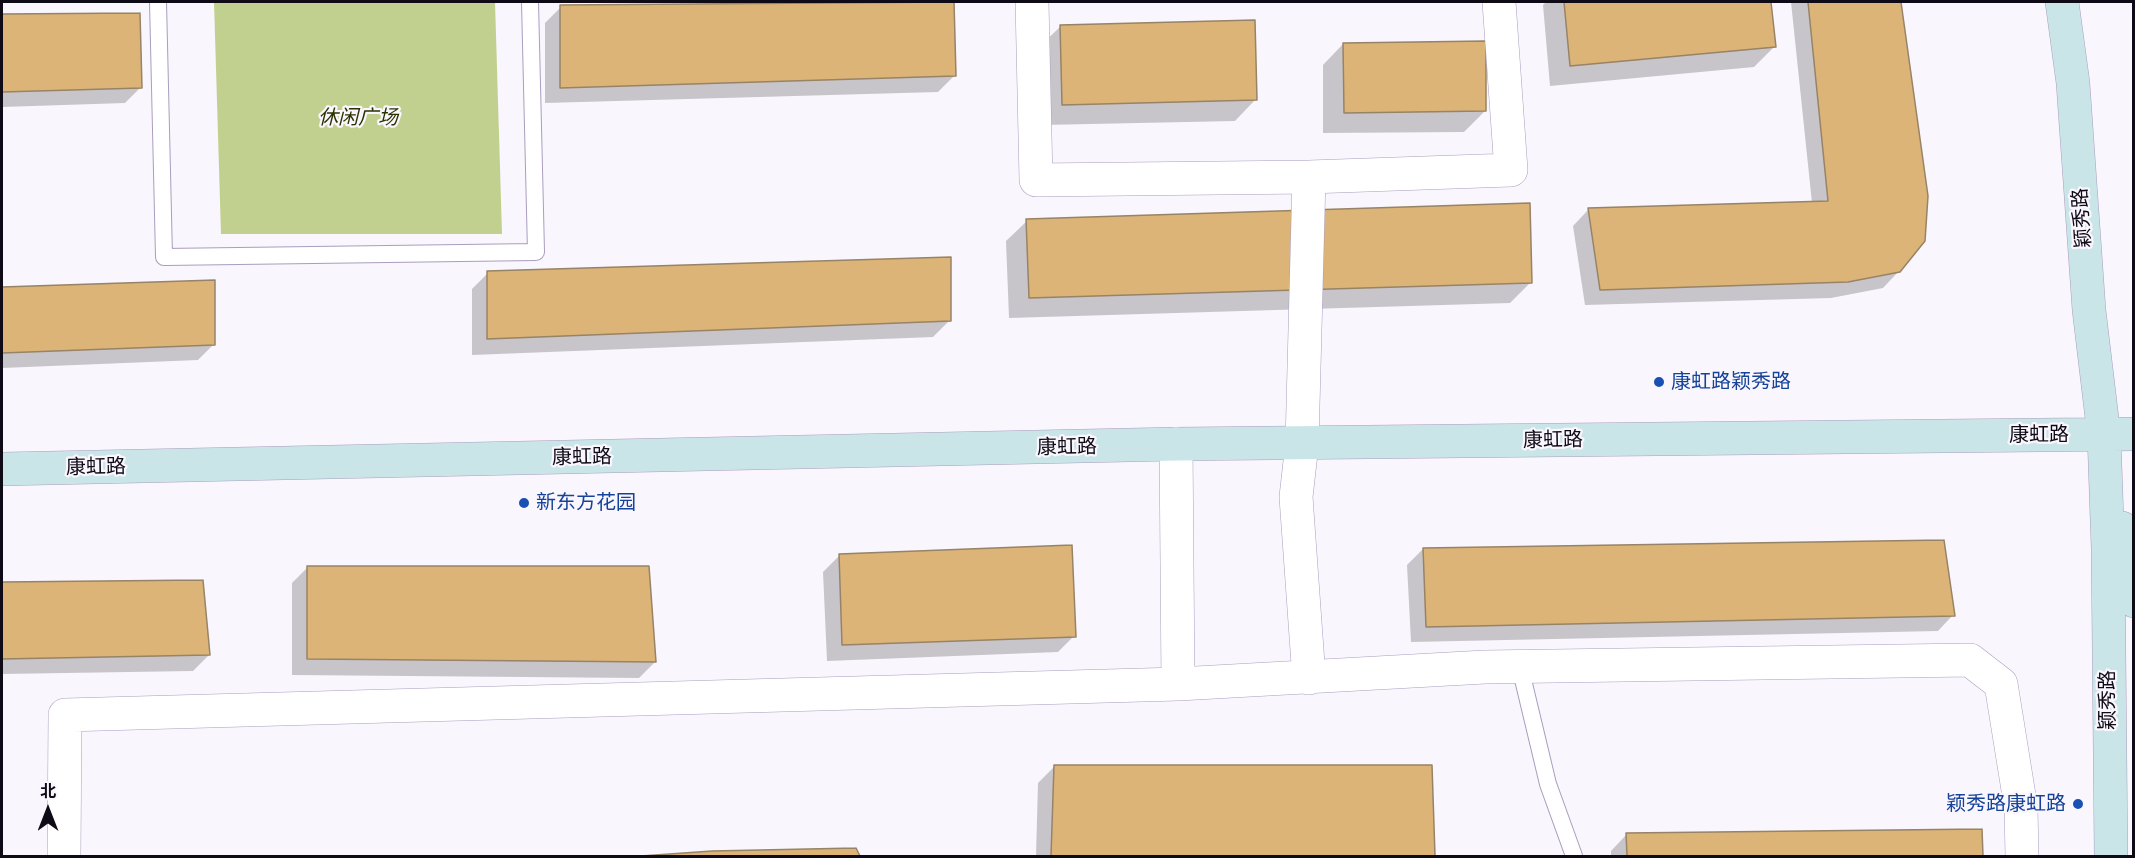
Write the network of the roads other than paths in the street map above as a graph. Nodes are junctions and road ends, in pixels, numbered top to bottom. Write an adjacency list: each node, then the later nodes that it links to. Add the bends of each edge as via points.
1 (158, 2): 2 (lane, via 164,257 536,252)
2 (530, 2)
3 (1032, 2): 6 (street, via 1036,180)
4 (1499, 2): 6 (street, via 1511,170)
5 (2062, 2): 7 (main road, 颖秀路, via 2073,83 2089,310)
6 (1309, 177): 9 (street)
7 (2119, 434): 9 (main road, 康虹路); 11 (main road, 颖秀路); 18 (main road, 颖秀路, via 2108,549)
8 (1176, 444): 9 (main road, 康虹路); 10 (main road, 康虹路); 14 (street)
9 (1302, 444): 13 (street, via 1296,497)
10 (2, 469)
11 (2133, 602)
12 (1520, 667): 13 (street); 16 (lane, via 1548,784); 17 (street, via 1970,660 2001,684 2021,808)
13 (1309, 678): 14 (street)
14 (1178, 684): 15 (street, via 65,715)
15 (64, 856)
16 (1574, 856)
17 (2022, 856)
18 (2110, 856)

